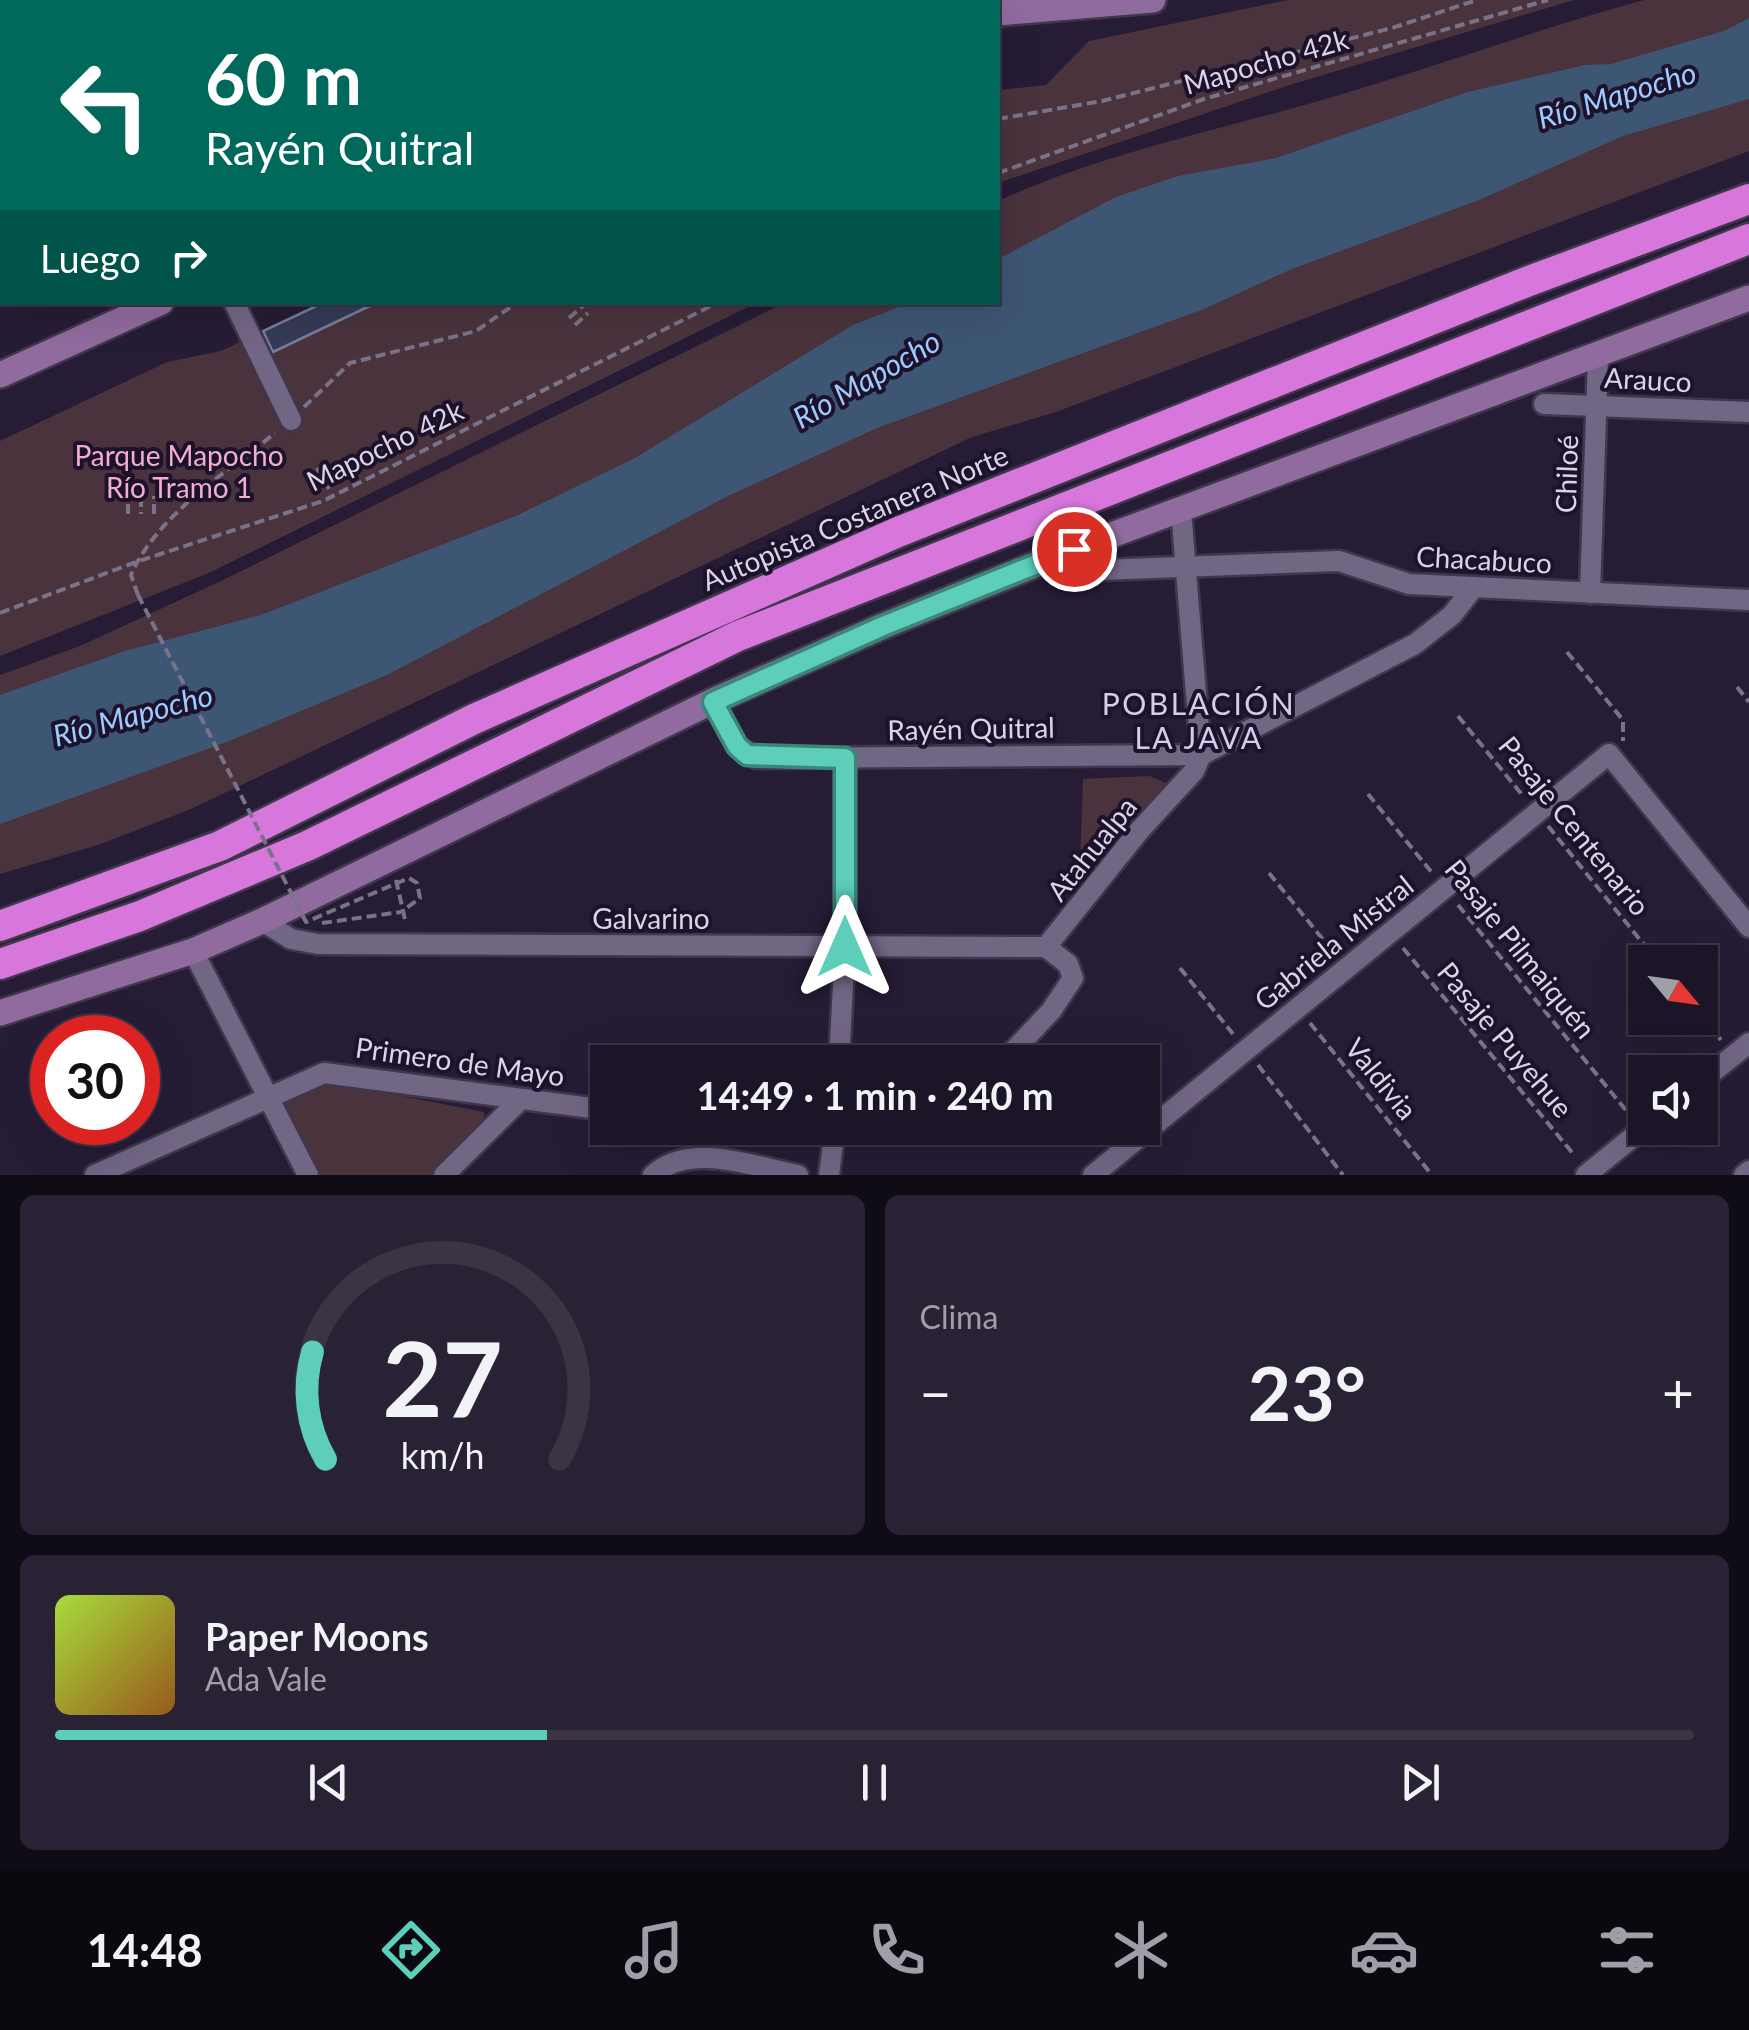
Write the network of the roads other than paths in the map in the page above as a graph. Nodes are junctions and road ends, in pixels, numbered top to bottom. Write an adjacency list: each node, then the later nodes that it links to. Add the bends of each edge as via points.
1 (1153, 0): 2 (street)
2 (1000, 13)
3 (1749, 199): 24 (highway, Autopista Costanera Norte, via 898,532 474,719 220,846)
4 (1749, 239): 29 (highway, via 738,636 307,846 140,916)
5 (1749, 298): 8 (street)
6 (154, 305): 9 (street)
7 (235, 305): 13 (street)
8 (1598, 358): 11 (street, Chiloé); 14 (street)
9 (0, 375)
10 (1544, 404): 11 (street, Arauco)
11 (1597, 404): 12 (street, Arauco); 18 (street, Chiloé)
12 (1749, 412)
13 (291, 420)
14 (1180, 510): 15 (street); 20 (street, via 969,590)
15 (1186, 568): 16 (street, Chacabuco); 17 (street, Chacabuco, via 1347,562 1400,582); 21 (street)
16 (1100, 570)
17 (1474, 588): 18 (street, Chacabuco); 21 (street, Atahualpa, via 1414,644)
18 (1590, 593): 19 (street, Chacabuco)
19 (1749, 600)
20 (713, 702): 22 (street, Rayén Quitral, via 747,755); 23 (street)
21 (1201, 755): 22 (street, Rayén Quitral); 27 (street, Atahualpa)
22 (845, 758): 26 (street)
23 (262, 921): 26 (street, Galvarino, via 291,939 318,944); 28 (street)
24 (0, 926)
25 (1749, 927): 49 (street, Gabriela Mistral, via 1609,754)
26 (845, 947): 27 (street, Galvarino); 33 (street)
27 (1046, 948): 34 (street, via 1068,964 1073,978)
28 (193, 951): 30 (street); 37 (street)
29 (0, 964)
30 (33, 1002): 31 (street); 32 (street)
31 (0, 1013)
32 (0, 1024)
33 (840, 1045)
34 (1019, 1045)
35 (1741, 1049): 36 (street)
36 (1718, 1068)
37 (268, 1096): 38 (street, Primero de Mayo, via 316,1074 335,1073); 42 (street, Primero de Mayo); 44 (street)
38 (519, 1101): 39 (street, Primero de Mayo); 45 (street)
39 (590, 1107)
40 (1628, 1141): 43 (street)
41 (832, 1145): 48 (street)
42 (108, 1173)
43 (1588, 1174)
44 (308, 1175)
45 (444, 1175)
46 (653, 1175): 47 (street, via 678,1158)
47 (798, 1175)
48 (828, 1175)
49 (1094, 1175)

